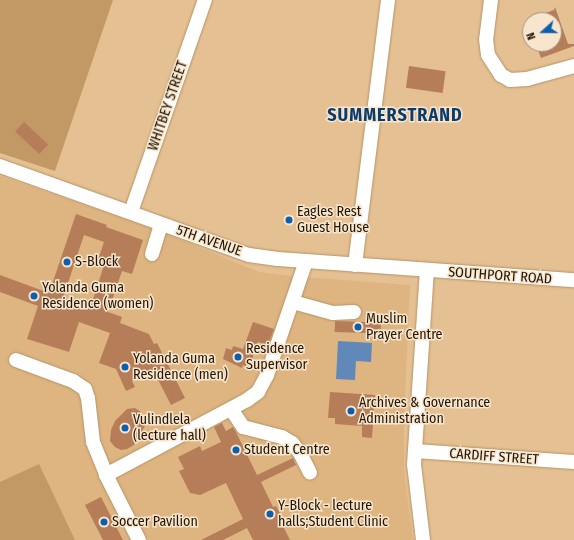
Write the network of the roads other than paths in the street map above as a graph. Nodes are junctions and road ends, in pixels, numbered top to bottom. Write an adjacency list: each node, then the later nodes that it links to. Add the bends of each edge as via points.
1 (205, 0): 6 (street, WHITBEY STREET)
2 (388, 0): 10 (street)
3 (491, 0): 4 (street, via 486,39 488,55 501,76 510,80 527,79)
4 (574, 66)
5 (0, 166): 6 (street, 5TH AVENUE)
6 (131, 212): 7 (street, 5TH AVENUE)
7 (160, 224): 8 (street); 9 (street, 5TH AVENUE, via 249,255)
8 (152, 254)
9 (306, 261): 10 (street, 5TH AVENUE); 13 (street)
10 (355, 265): 11 (street, 5TH AVENUE)
11 (427, 270): 12 (street, SOUTHPORT ROAD); 17 (street)
12 (574, 280)
13 (293, 302): 14 (street, via 333,313); 16 (street, via 264,382 254,395)
14 (354, 312)
15 (16, 360): 20 (street, via 73,381 85,389 93,442)
16 (231, 409): 19 (street, via 243,427 282,437 292,443); 20 (street)
17 (415, 451): 18 (street, CARDIFF STREET); 22 (street, via 414,477)
18 (574, 462)
19 (310, 473)
20 (106, 475): 21 (street)
21 (139, 540)
22 (423, 540)

